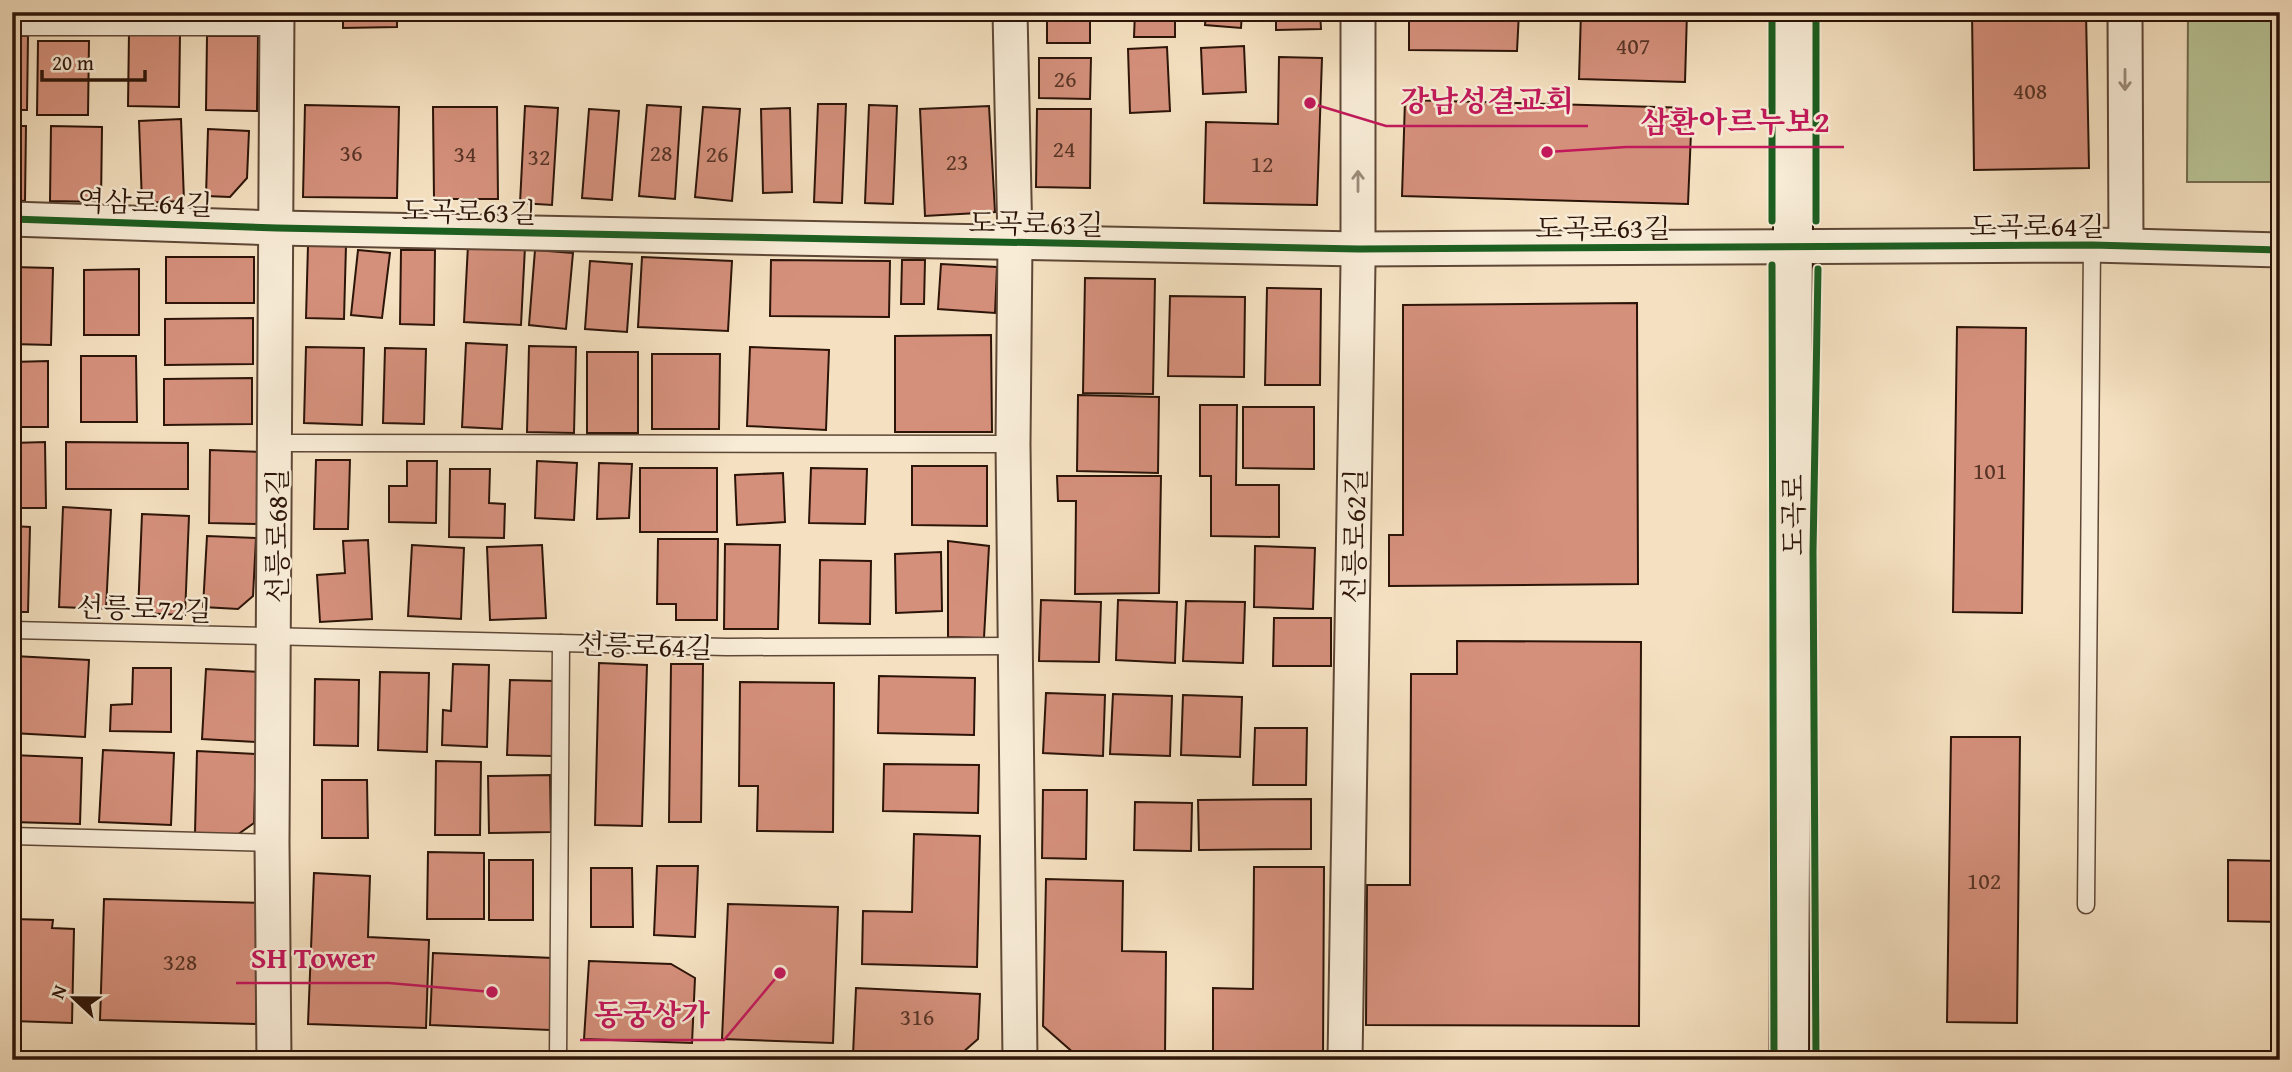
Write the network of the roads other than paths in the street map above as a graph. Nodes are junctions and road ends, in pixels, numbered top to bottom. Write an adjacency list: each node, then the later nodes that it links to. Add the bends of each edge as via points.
1 (1010, 12): 9 (street)
2 (1358, 12): 13 (street, 선릉로62길, one-way to 2)
3 (1794, 12): 12 (main road, 도곡로)
4 (2125, 12): 11 (street, one-way to 11)
5 (277, 20): 6 (lane); 8 (street, 선릉로68길)
6 (12, 27)
7 (12, 219): 8 (street, 역삼로64길)
8 (277, 228): 9 (street, 도곡로63길); 15 (street, 선릉로68길)
9 (1015, 243): 13 (street, 도곡로63길); 16 (street)
10 (2092, 245): 11 (street, 도곡로64길); 12 (street, 도곡로64길); 23 (lane)
11 (2126, 245): 14 (street, 도곡로64길)
12 (1794, 247): 13 (street, 도곡로63길); 28 (main road, 도곡로)
13 (1358, 249): 27 (street, 선릉로62길)
14 (2280, 250)
15 (276, 443): 16 (lane); 18 (street, 선릉로68길)
16 (1013, 444): 20 (street)
17 (12, 631): 18 (lane, 선릉로72길)
18 (275, 638): 19 (lane, 선릉로64길); 22 (street, 선릉로68길)
19 (561, 643): 20 (lane, 선릉로64길); 25 (lane)
20 (1015, 646): 26 (street)
21 (12, 836): 22 (lane)
22 (272, 843): 24 (street, 선릉로68길)
23 (2085, 905)
24 (274, 1060)
25 (558, 1060)
26 (1020, 1060)
27 (1345, 1060)
28 (1789, 1060)

